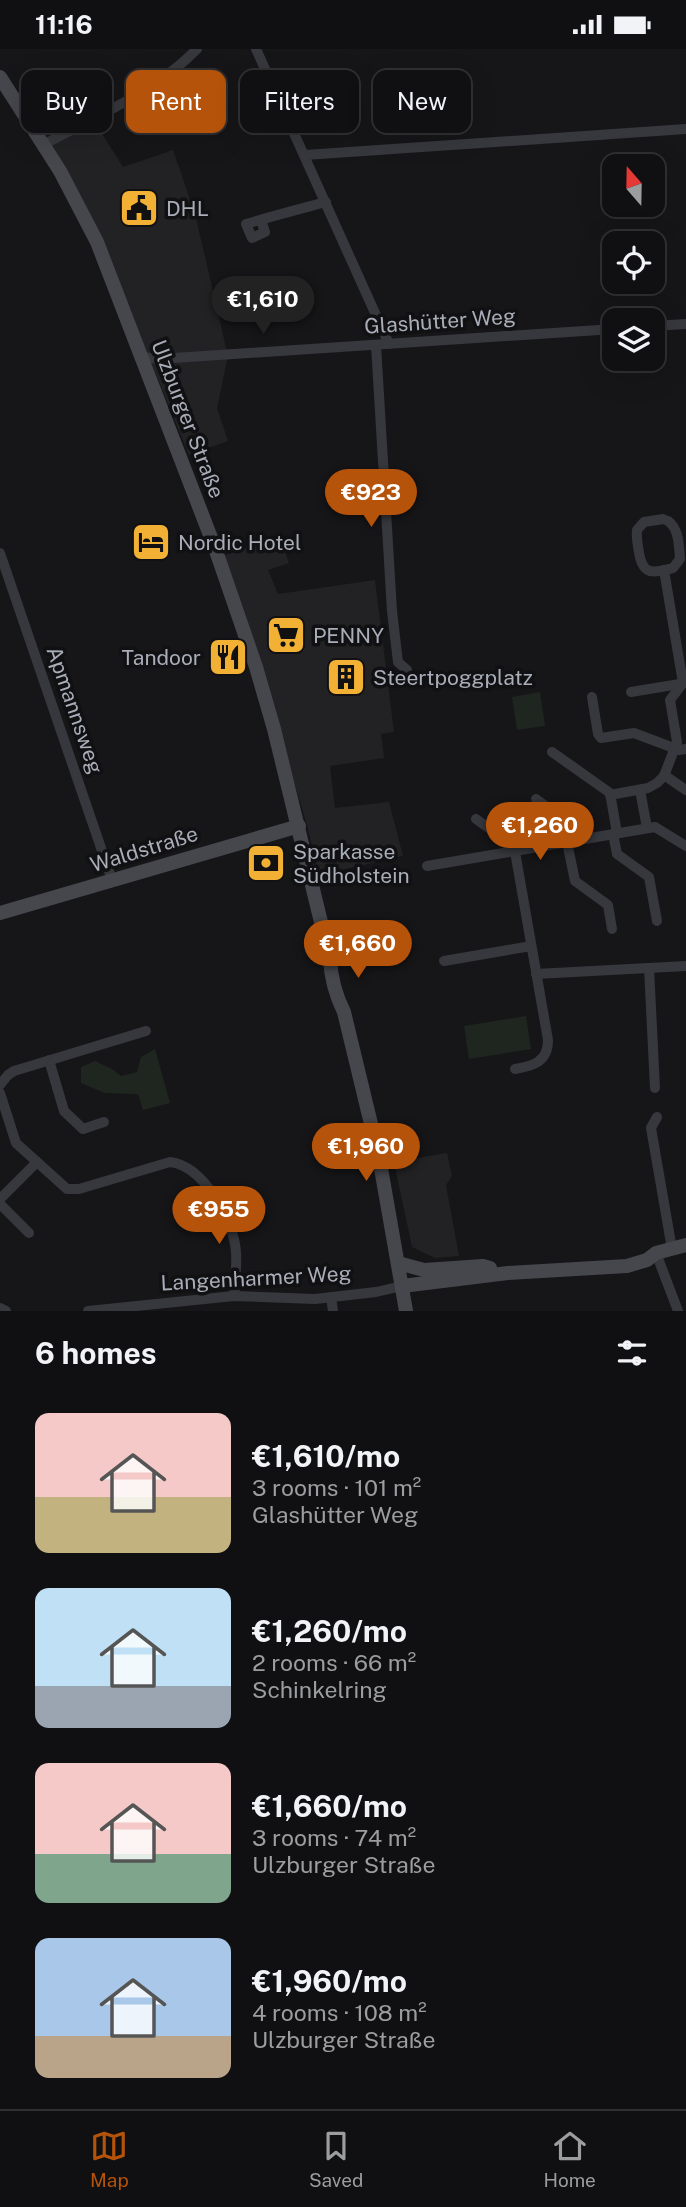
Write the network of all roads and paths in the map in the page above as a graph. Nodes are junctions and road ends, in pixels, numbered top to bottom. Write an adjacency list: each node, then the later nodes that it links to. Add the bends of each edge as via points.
1 (197, 49): 5 (street, via 152,87)
2 (256, 49): 6 (street)
3 (0, 78): 5 (main road, Ulzburger Straße)
4 (686, 129): 6 (street)
5 (43, 145): 14 (main road, Ulzburger Straße, via 97,242)
6 (305, 155): 7 (street)
7 (326, 202): 8 (street); 12 (street)
8 (261, 220)
9 (686, 324): 10 (street)
10 (665, 325)
11 (602, 330): 12 (street, Glashütter Weg)
12 (389, 344): 13 (street, Glashütter Weg)
13 (376, 345): 14 (street, Glashütter Weg); 17 (street, via 391,611 398,662)
14 (142, 357): 29 (main road, Ulzburger Straße, via 242,625)
15 (0, 553): 36 (street, Apmannsweg)
16 (664, 570): 16 (street, via 679,561 675,527 666,519 644,522 636,533 641,562 650,571); 18 (street)
17 (407, 670)
18 (684, 683): 19 (street); 21 (street, via 670,702)
19 (631, 692)
20 (592, 697): 21 (street, via 600,738 634,733)
21 (680, 749): 23 (street)
22 (552, 752): 26 (street)
23 (664, 775): 24 (street, via 656,785); 25 (street)
24 (640, 790): 26 (street); 30 (street)
25 (686, 790)
26 (610, 795): 31 (street)
27 (536, 799): 32 (street, via 558,815)
28 (476, 819): 34 (street)
29 (299, 826): 36 (main road, Waldstraße); 58 (main road, Ulzburger Straße, via 330,959 344,993 344,1012 379,1157)
30 (647, 828): 31 (street); 33 (street, via 658,827)
31 (615, 834): 32 (street); 38 (street, via 617,853 649,877)
32 (566, 842): 34 (street); 39 (street, via 575,881 607,904)
33 (686, 846)
34 (515, 851): 35 (street); 40 (street)
35 (428, 866)
36 (112, 880): 37 (main road, Waldstraße)
37 (0, 913)
38 (657, 921)
39 (612, 929)
40 (531, 946): 41 (street); 44 (street)
41 (444, 961)
42 (686, 966): 43 (street)
43 (649, 968): 44 (street); 49 (street)
44 (536, 974): 47 (street, via 548,1047 538,1063)
45 (146, 1031): 46 (street)
46 (49, 1060): 48 (street, via 12,1071); 52 (street, via 64,1111 83,1129)
47 (515, 1069)
48 (0, 1085)
49 (655, 1088)
50 (0, 1093): 53 (street, via 13,1138)
51 (657, 1117): 56 (street, Langenharmer Weg, via 651,1128)
52 (104, 1122)
53 (37, 1162): 54 (street); 61 (street, via 62,1186 74,1190 170,1163 196,1173 226,1217 236,1248)
54 (0, 1202): 55 (street)
55 (29, 1233)
56 (679, 1247): 57 (main road, Langenharmer Weg)
57 (656, 1253): 59 (main road, Langenharmer Weg, via 626,1266); 66 (street)
58 (398, 1263): 59 (main road, Langenharmer Weg, via 424,1270 483,1266); 60 (main road, Ulzburger Straße)
59 (508, 1273): 60 (main road, Langenharmer Weg)
60 (402, 1286): 62 (street, Langenharmer Weg); 65 (main road, Ulzburger Straße)
61 (234, 1296): 62 (street, Langenharmer Weg); 63 (street, Langenharmer Weg)
62 (331, 1297): 64 (street)
63 (88, 1311)
64 (333, 1311)
65 (406, 1311)
66 (678, 1311)

